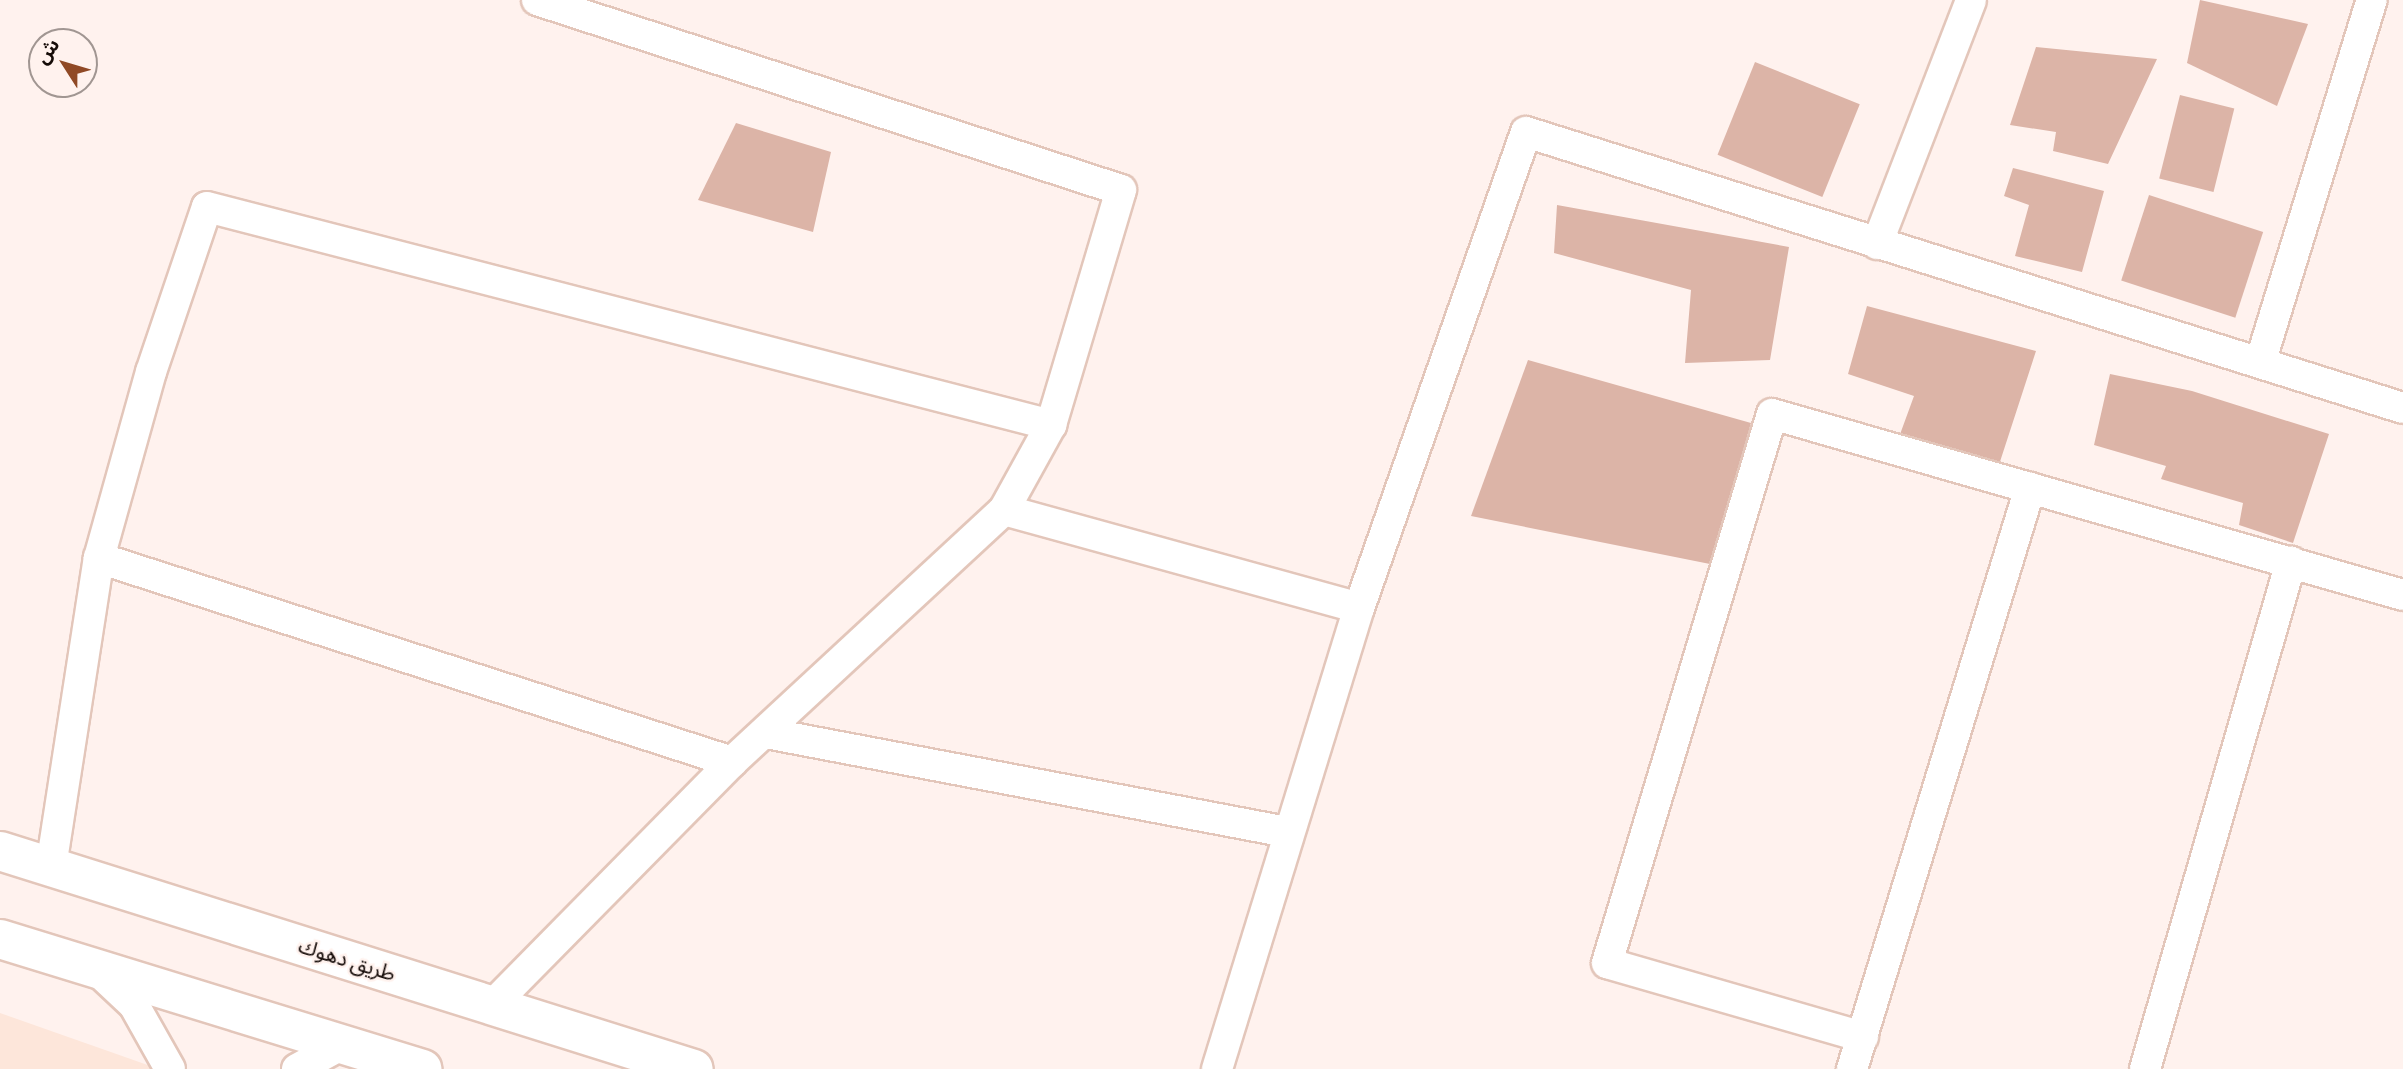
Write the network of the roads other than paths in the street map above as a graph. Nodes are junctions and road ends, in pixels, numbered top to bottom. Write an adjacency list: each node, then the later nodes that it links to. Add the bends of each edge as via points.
1 (537, 0): 7 (street, via 1121,190)
2 (1971, 0): 4 (street)
3 (2372, 0): 5 (street)
4 (1877, 244): 5 (street); 13 (street, via 1525,132)
5 (2260, 363): 6 (street)
6 (2403, 408)
7 (1051, 425): 9 (street); 10 (street, via 207,207 151,372)
8 (2030, 488): 11 (street); 22 (street); 22 (street, via 1772,414 1607,962)
9 (1004, 510): 13 (street); 14 (street)
10 (99, 558): 15 (street); 18 (street)
11 (2291, 562): 12 (street); 30 (street)
12 (2403, 595)
13 (1359, 608): 16 (street)
14 (766, 733): 15 (street); 16 (street)
15 (732, 762): 21 (street)
16 (1287, 832): 28 (street)
17 (0, 851): 18 (main road, طريق دهوك)
18 (51, 867): 21 (main road, طريق دهوك)
19 (0, 939): 20 (main road)
20 (99, 972): 23 (main road); 24 (street, via 134,1005)
21 (492, 1005): 27 (main road, طريق دهوك)
22 (1863, 1037): 29 (street)
23 (341, 1045): 25 (street); 26 (main road)
24 (170, 1069)
25 (297, 1069)
26 (422, 1069)
27 (694, 1069)
28 (1217, 1069)
29 (1852, 1069)
30 (2145, 1069)

